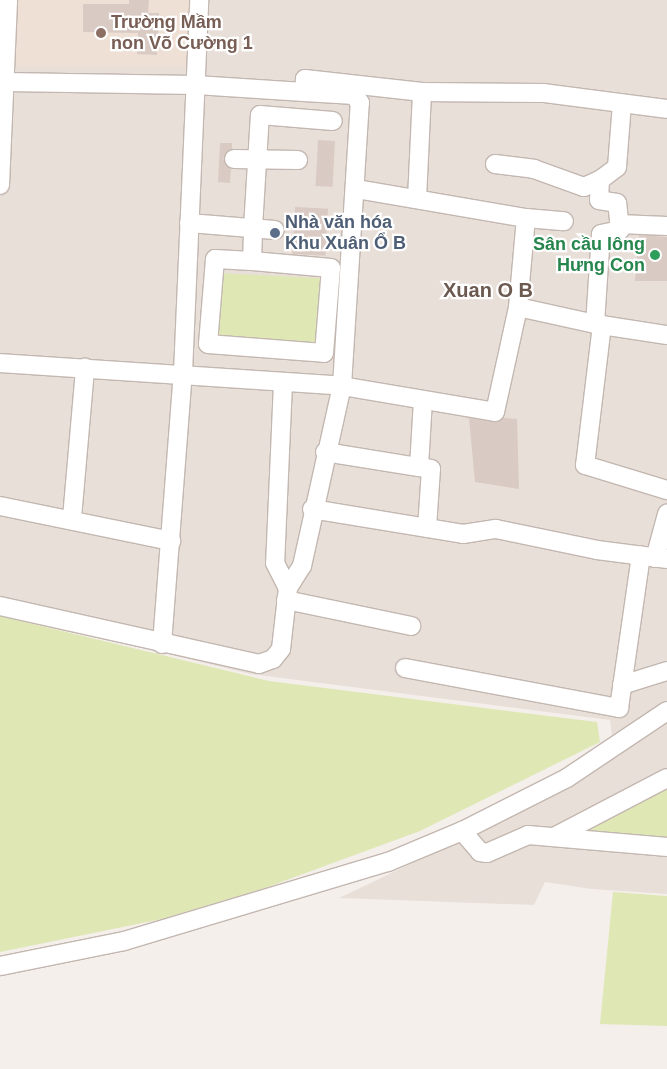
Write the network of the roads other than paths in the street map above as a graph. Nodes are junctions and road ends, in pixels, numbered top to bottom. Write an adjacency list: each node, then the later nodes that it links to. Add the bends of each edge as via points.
1 (8, 0): 3 (street)
2 (199, 0): 4 (street)
3 (5, 82): 4 (street); 15 (street)
4 (196, 85): 5 (street); 20 (street)
5 (304, 92): 6 (street, via 305,79); 16 (street, via 359,98)
6 (422, 92): 7 (street, via 544,93); 17 (street)
7 (622, 104): 8 (street); 14 (street, via 617,167)
8 (667, 109)
9 (333, 121): 11 (street, via 260,115)
10 (234, 159): 11 (street)
11 (257, 160): 12 (street); 23 (street)
12 (298, 160)
13 (495, 164): 14 (street, via 534,169 584,187)
14 (600, 180): 21 (street, via 599,200 617,203)
15 (0, 185)
16 (356, 189): 17 (street); 33 (street)
17 (417, 199): 18 (street)
18 (526, 218): 19 (street); 26 (street)
19 (564, 220)
20 (189, 223): 23 (street); 31 (street)
21 (619, 224): 22 (street); 27 (street, via 620,230 601,234)
22 (667, 226)
23 (253, 228): 24 (street); 25 (street)
24 (275, 230)
25 (252, 262): 25 (street, via 331,268 324,353 208,344 215,259)
26 (518, 307): 27 (street); 34 (street, via 495,412)
27 (598, 325): 28 (street); 37 (street, via 585,464)
28 (667, 335)
29 (0, 363): 30 (street)
30 (84, 368): 31 (street); 41 (street)
31 (183, 373): 32 (street); 43 (street)
32 (283, 383): 33 (street); 45 (street, via 275,563)
33 (342, 386): 34 (street); 35 (street)
34 (423, 400): 36 (street)
35 (325, 452): 36 (street); 39 (street)
36 (419, 467): 42 (street, via 431,469)
37 (667, 490)
38 (0, 506): 41 (street)
39 (312, 509): 42 (street); 45 (street, via 302,566)
40 (667, 514): 44 (street)
41 (72, 518): 43 (street)
42 (427, 528): 44 (street, via 463,534 496,529)
43 (171, 541): 48 (street)
44 (654, 558): 51 (street)
45 (287, 594): 47 (street); 48 (street, via 282,649 269,661 260,664)
46 (0, 606): 48 (street)
47 (411, 626)
48 (162, 644)
49 (405, 668): 51 (street, via 619,708)
50 (667, 671): 51 (street)
51 (622, 685)
52 (667, 711): 54 (street, via 567,778)
53 (667, 778): 55 (street)
54 (462, 831): 55 (street, via 480,852 487,853 528,834); 57 (street, via 388,862 124,941)
55 (554, 838): 56 (street)
56 (667, 847)
57 (0, 966)

